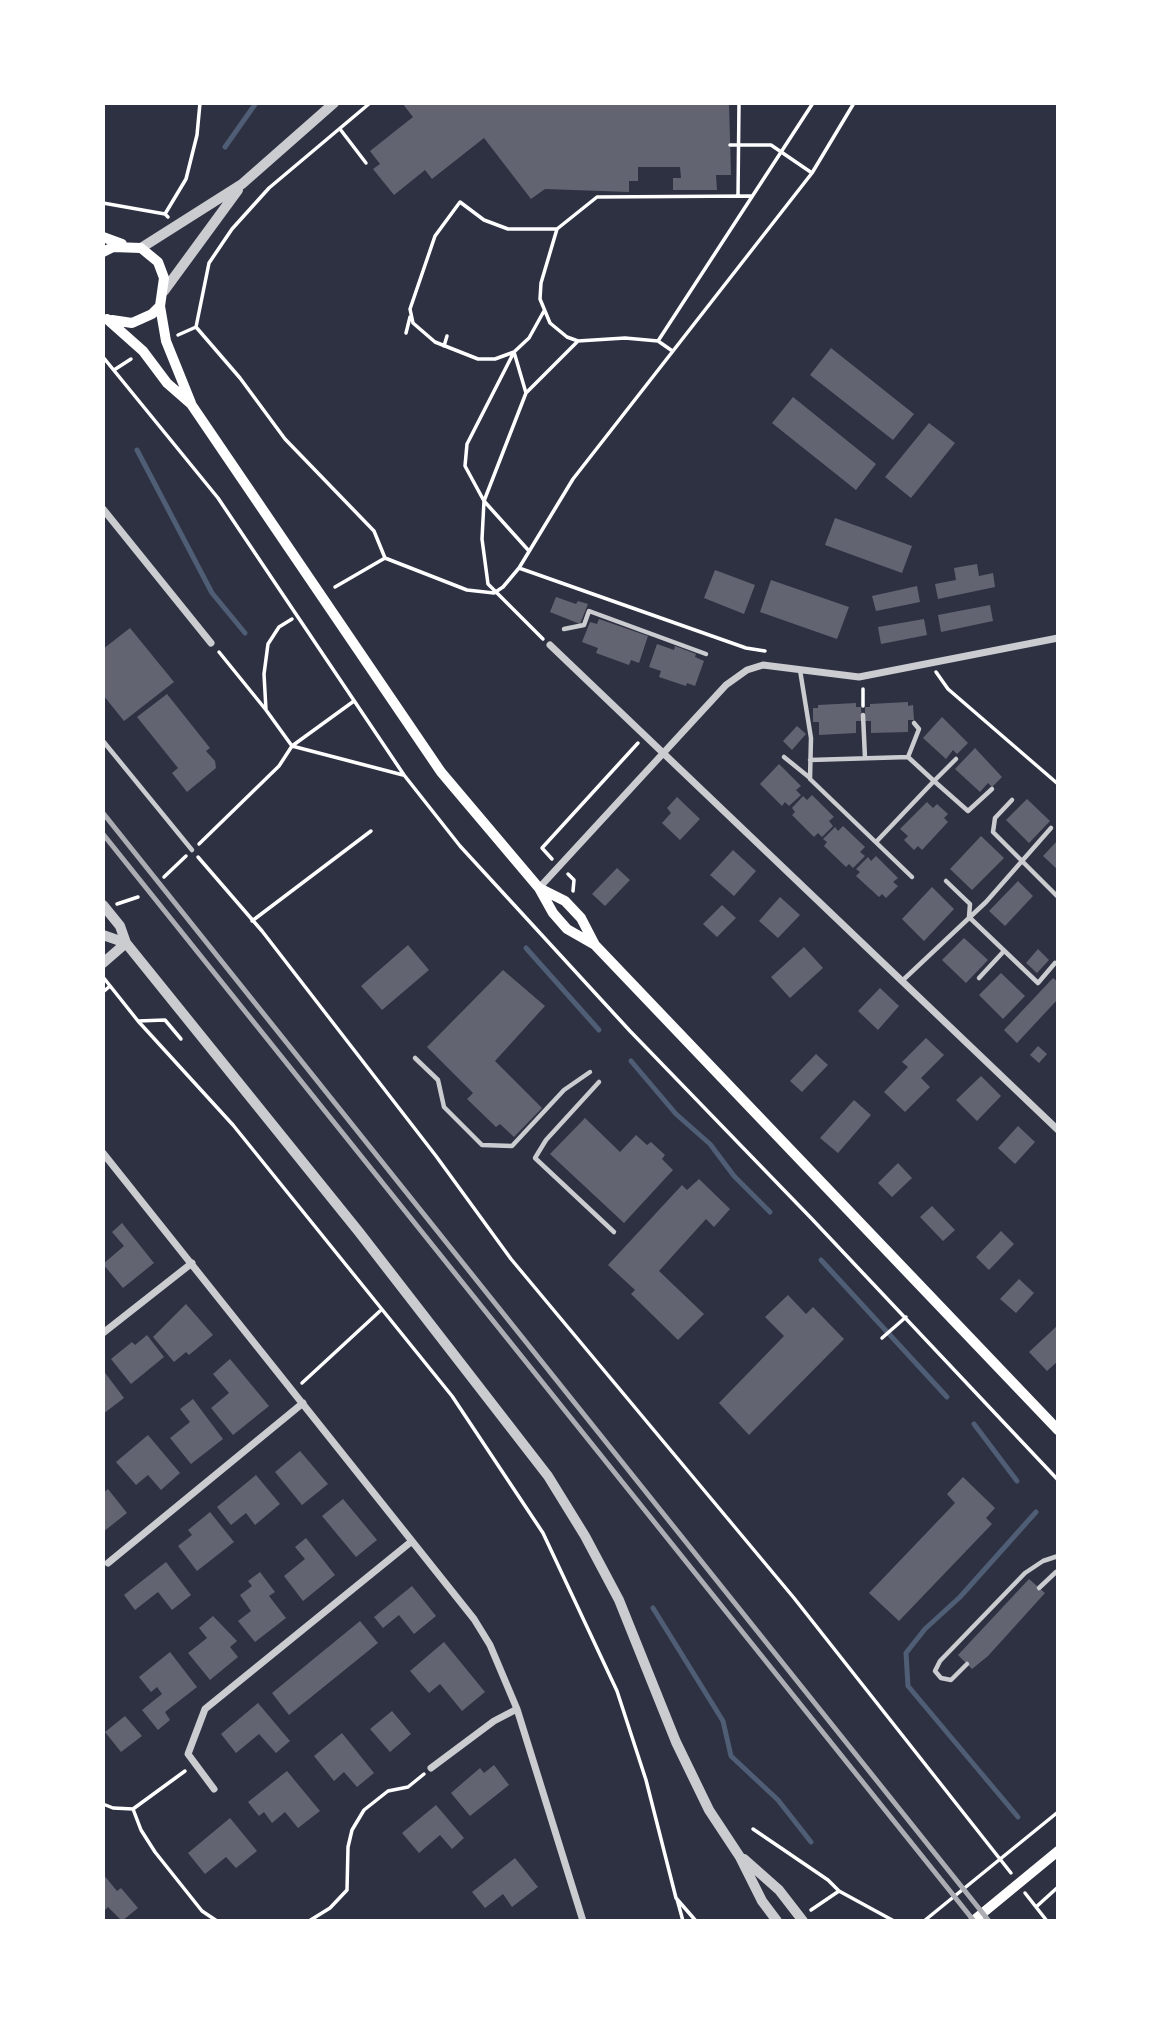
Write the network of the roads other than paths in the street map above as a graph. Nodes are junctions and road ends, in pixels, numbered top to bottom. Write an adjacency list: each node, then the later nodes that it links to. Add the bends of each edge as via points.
1 (334, 103): 2 (street)
2 (242, 184): 5 (street); 7 (street)
3 (103, 237): 4 (main road)
4 (128, 246): 5 (main road); 6 (main road)
5 (141, 248): 7 (main road, via 158,262)
6 (103, 252)
7 (164, 291): 8 (main road)
8 (160, 306): 9 (main road, via 132,323); 10 (main road, via 166,341)
9 (105, 317): 10 (main road)
10 (191, 404): 37 (main road, via 441,772)
11 (103, 509): 14 (street)
12 (564, 629): 16 (lane, via 584,625 589,611)
13 (1058, 638): 17 (street, via 863,676)
14 (211, 643)
15 (550, 645): 21 (street)
16 (706, 654)
17 (800, 670): 21 (street, via 763,665 747,670 726,685); 26 (lane)
18 (863, 715): 24 (lane)
19 (914, 723): 23 (lane, via 919,729)
20 (103, 741): 33 (lane)
21 (664, 752): 37 (street); 48 (street)
22 (785, 757): 27 (lane)
23 (908, 757): 24 (lane); 28 (lane)
24 (865, 758): 26 (lane)
25 (956, 759): 28 (lane)
26 (810, 760): 27 (lane)
27 (810, 779): 32 (lane)
28 (934, 781): 29 (lane, via 968,811); 32 (lane)
29 (992, 789)
30 (1012, 800): 34 (lane, via 995,818 993,832)
31 (1051, 828): 34 (lane)
32 (877, 841): 35 (lane)
33 (192, 850)
34 (1020, 861): 38 (lane); 40 (lane)
35 (912, 877)
36 (946, 881): 40 (lane, via 970,904)
37 (539, 888): 43 (main road, via 567,929); 43 (main road, via 565,901 581,918)
38 (1058, 897)
39 (103, 905): 42 (street, via 120,926)
40 (969, 917): 44 (lane); 48 (lane)
41 (103, 935): 42 (street)
42 (126, 943): 45 (street); 69 (street, via 548,1476 619,1600 709,1810)
43 (595, 945): 58 (main road)
44 (1004, 951): 46 (lane, via 1038,983); 47 (lane)
45 (103, 963)
46 (1057, 963)
47 (979, 978)
48 (902, 981): 52 (street)
49 (415, 1058): 50 (lane, via 438,1080 444,1107 482,1145 512,1146 565,1090)
50 (590, 1072)
51 (599, 1082): 54 (lane, via 535,1158)
52 (1058, 1130)
53 (103, 1153): 55 (street)
54 (614, 1232)
55 (192, 1263): 56 (street); 57 (street)
56 (103, 1333)
57 (303, 1403): 59 (street); 61 (street)
58 (1058, 1430)
59 (412, 1541): 65 (street, via 474,1619); 67 (street, via 205,1709 188,1754)
60 (1058, 1556): 64 (lane, via 1025,1573 935,1671 951,1680)
61 (108, 1563)
62 (1056, 1572): 63 (lane)
63 (1039, 1588)
64 (967, 1664)
65 (517, 1709): 66 (street, via 499,1717); 71 (street)
66 (431, 1768)
67 (214, 1789)
68 (1058, 1851): 73 (main road)
69 (740, 1857): 70 (street); 72 (street)
70 (805, 1917)
71 (583, 1921)
72 (777, 1921)
73 (973, 1921)

